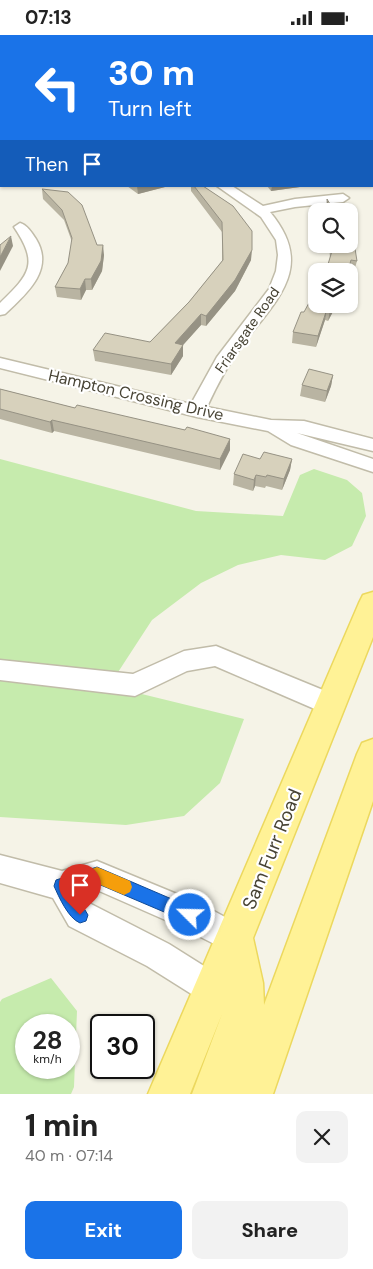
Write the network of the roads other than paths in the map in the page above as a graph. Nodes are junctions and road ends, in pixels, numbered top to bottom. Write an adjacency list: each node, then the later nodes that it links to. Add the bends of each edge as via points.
1 (225, 187): 3 (street, Friarsgate Road)
2 (343, 198): 3 (street)
3 (262, 210): 7 (street, Friarsgate Road, via 282,239 283,275 267,304 222,362)
4 (20, 227): 5 (street, via 37,251 36,265 22,289)
5 (0, 311)
6 (0, 363): 7 (street, Hampton Crossing Drive)
7 (198, 411): 8 (street, Hampton Crossing Drive)
8 (271, 426): 9 (street, Hampton Crossing Drive, via 304,427); 10 (street, Hampton Crossing Drive, via 297,441)
9 (373, 445)
10 (373, 466)
11 (373, 603): 13 (main road, Sam Furr Road)
12 (0, 670): 13 (street, via 135,685 184,661 216,656)
13 (331, 705): 17 (main road, Sam Furr Road)
14 (373, 754): 21 (main road)
15 (0, 869): 16 (street)
16 (62, 886): 17 (street, via 97,875 190,915); 18 (street, via 80,915 158,955)
17 (234, 939): 18 (main road, Sam Furr Road); 20 (main road, via 245,999)
18 (212, 989): 19 (main road, Sam Furr Road)
19 (169, 1094)
20 (213, 1094)
21 (252, 1094)

